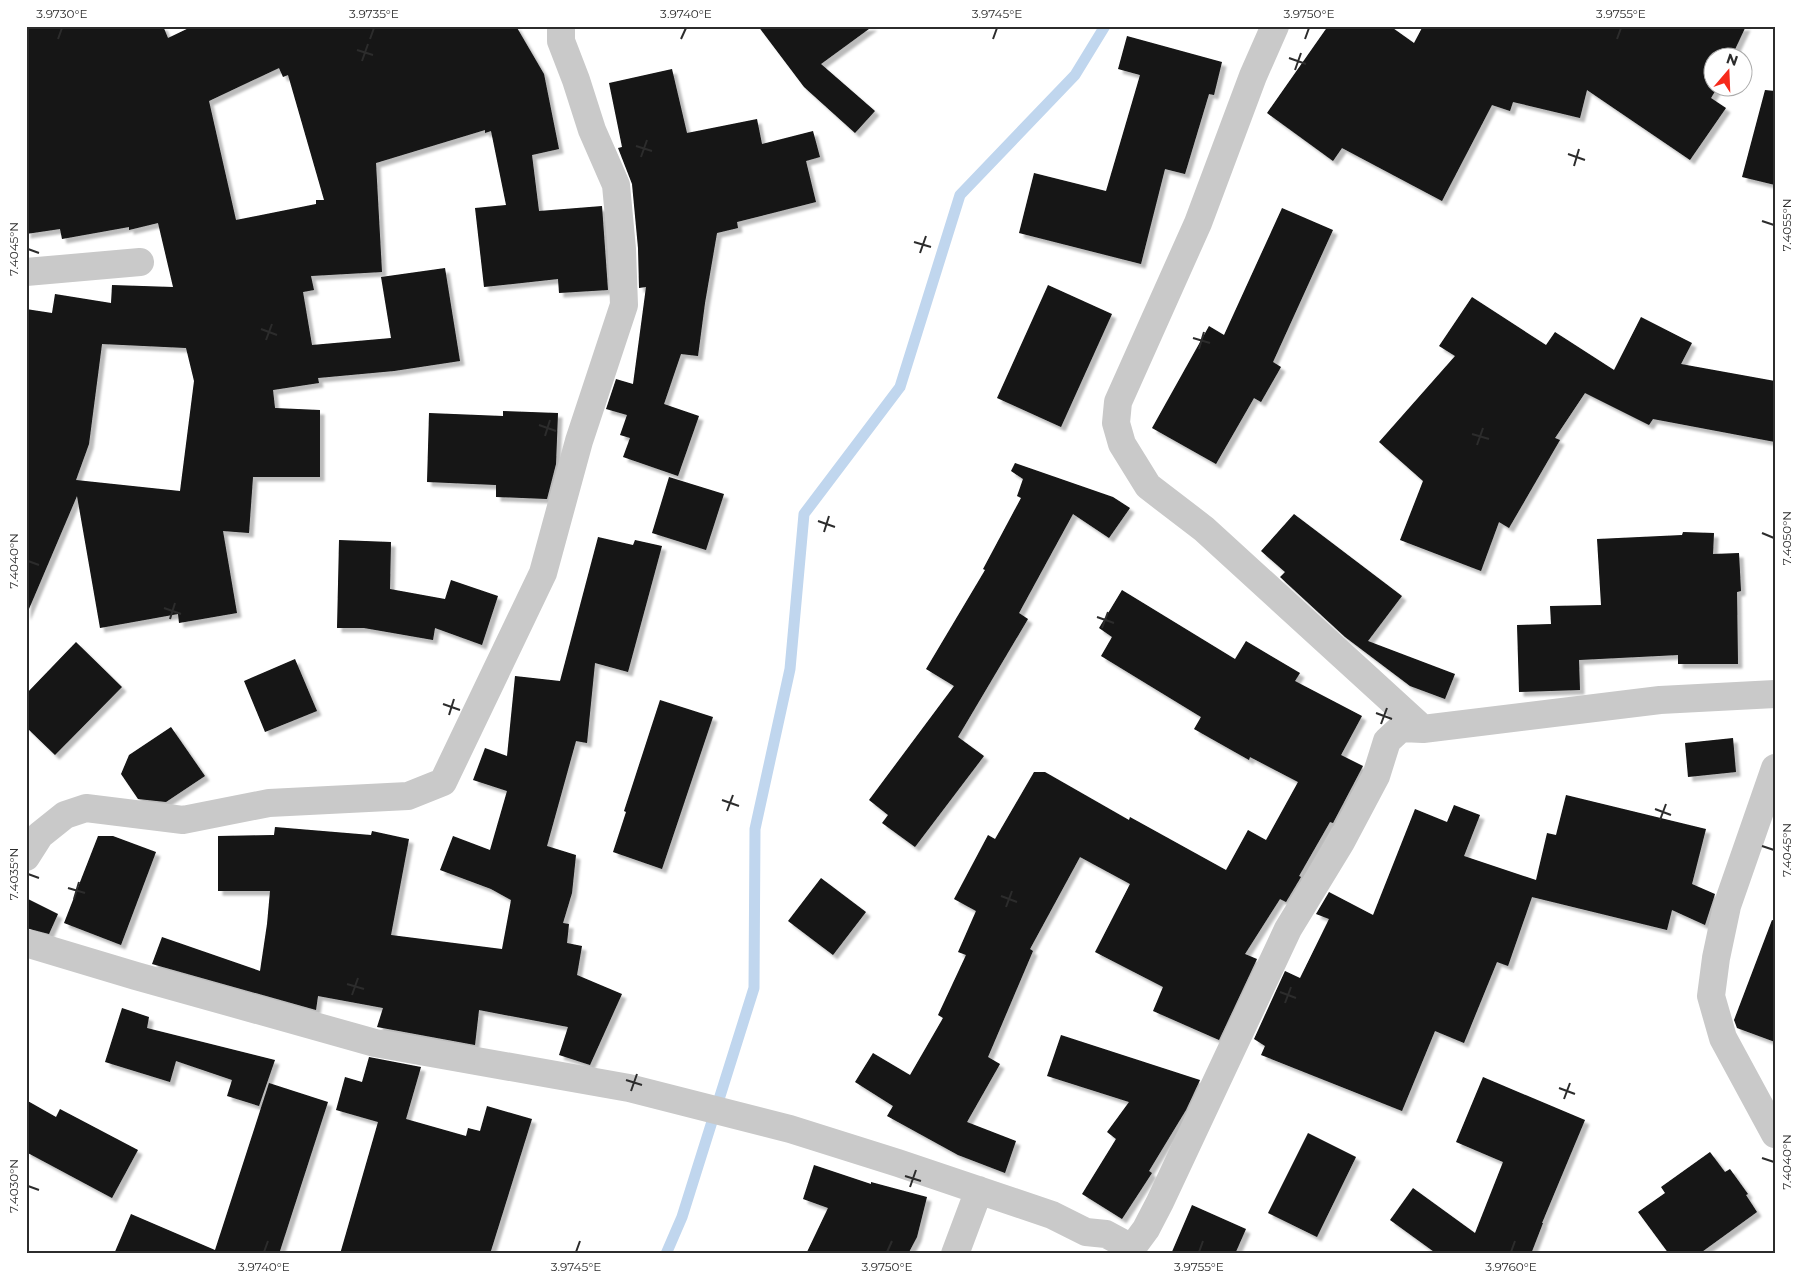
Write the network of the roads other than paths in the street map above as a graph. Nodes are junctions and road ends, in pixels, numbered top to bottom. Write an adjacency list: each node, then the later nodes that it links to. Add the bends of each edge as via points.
1 (561, 26): 8 (street, via 561,40 592,130 616,185 624,305 579,441 543,573 443,782 408,796 269,803 183,820 86,808 65,815 40,835)
2 (1275, 26): 6 (street, via 1198,223 1118,402 1116,423 1122,444 1148,486 1204,529)
3 (140, 262): 4 (street)
4 (26, 272)
5 (1775, 694): 6 (street, via 1660,700)
6 (1423, 729): 11 (street, via 1401,728 1387,741 1376,776 1341,842 1288,928 1160,1202 1132,1248 1106,1234 1086,1232 1052,1215)
7 (1775, 768): 10 (street, via 1727,906 1711,996 1723,1038)
8 (26, 857)
9 (26, 943): 11 (street, via 375,1043 629,1088 790,1129)
10 (1775, 1134)
11 (979, 1190): 12 (street)
12 (955, 1254)

